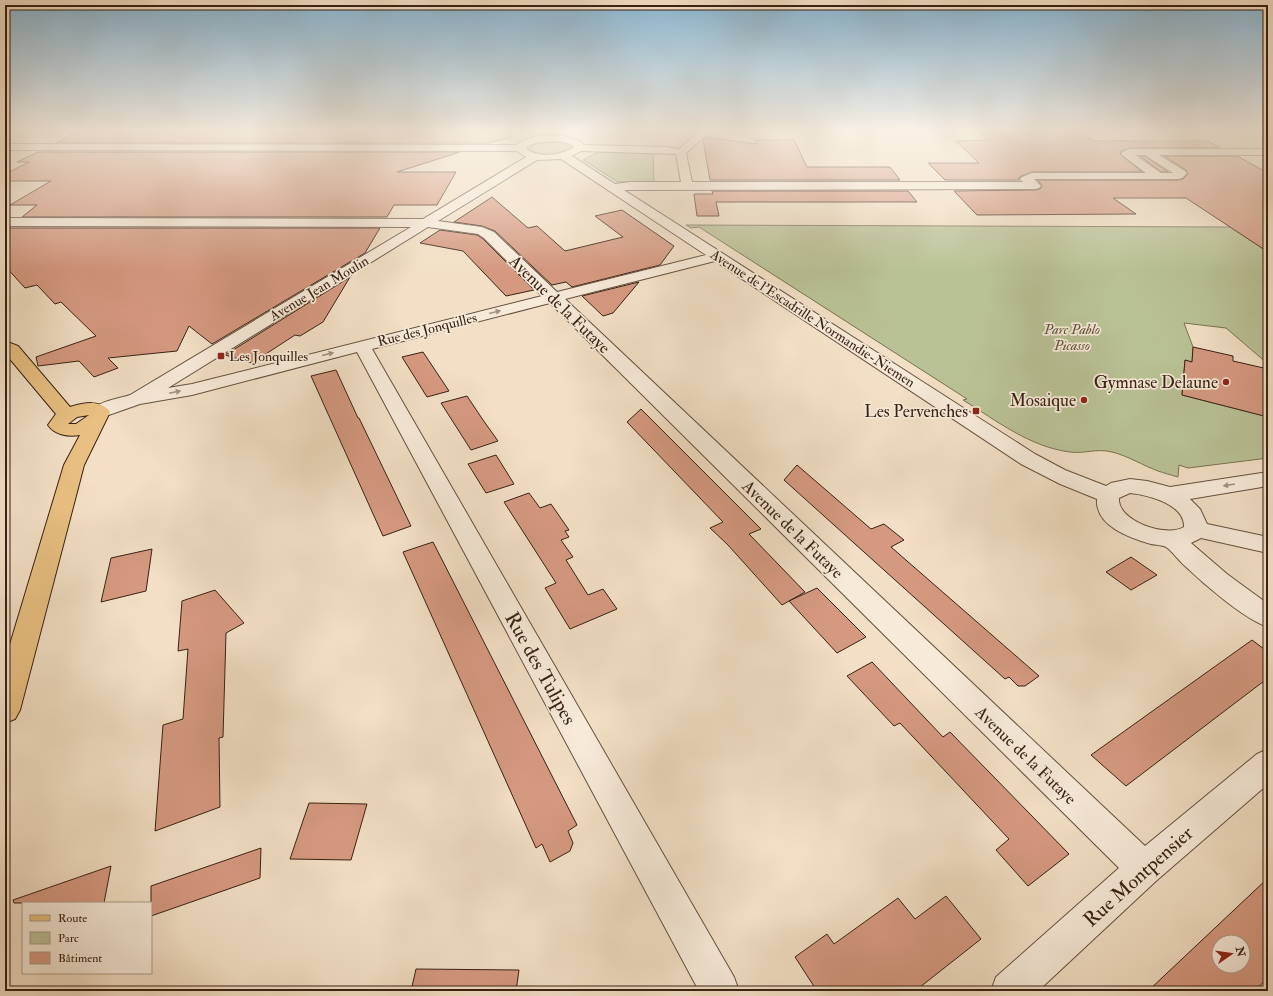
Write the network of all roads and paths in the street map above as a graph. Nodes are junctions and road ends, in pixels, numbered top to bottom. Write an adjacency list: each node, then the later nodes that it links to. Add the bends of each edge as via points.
1 (501, 177): 8 (street, Avenue Jean Moulin)
2 (597, 177): 6 (street, Avenue de l'Escadrille Normandie-Niemen)
3 (686, 177): 5 (street)
4 (1080, 177): 5 (street, via 1088,184 1084,187)
5 (687, 185): 6 (street, via 630,185)
6 (613, 188): 9 (street, Avenue de l'Escadrille Normandie-Niemen)
7 (5, 222): 8 (street, Avenue de la Futaye)
8 (426, 223): 10 (street, Avenue de la Futaye, via 482,231 489,235); 13 (street, Avenue Jean Moulin)
9 (717, 256): 10 (street, Rue des Jonquilles); 18 (street, Avenue de l'Escadrille Normandie-Niemen, via 1028,459 1074,483)
10 (554, 298): 11 (street, Rue des Jonquilles, one-way to 10); 26 (street, Avenue de la Futaye)
11 (361, 345): 13 (street, Rue des Jonquilles, one-way to 11, via 192,389); 28 (street, Rue des Tulipes)
12 (5, 346): 15 (main road, via 12,350)
13 (137, 399): 14 (street, Avenue Jean Moulin, via 107,408)
14 (97, 417): 15 (main road, via 93,409 87,409); 16 (main road)
15 (67, 422): 16 (main road)
16 (74, 465): 24 (main road)
17 (1268, 479): 19 (street, one-way to 19)
18 (1108, 495): 19 (street, via 1113,490 1130,486); 21 (street, via 1110,510 1118,519 1130,527 1158,538)
19 (1167, 495): 20 (street, via 1182,504 1192,515)
20 (1195, 529): 21 (street, via 1183,538); 22 (street)
21 (1172, 539): 23 (street, via 1189,557)
22 (1268, 545)
23 (1268, 617)
24 (5, 710)
25 (1268, 764): 26 (street, Rue Montpensier)
26 (1144, 869): 27 (street, Rue Montpensier)
27 (1022, 987)
28 (720, 991)

